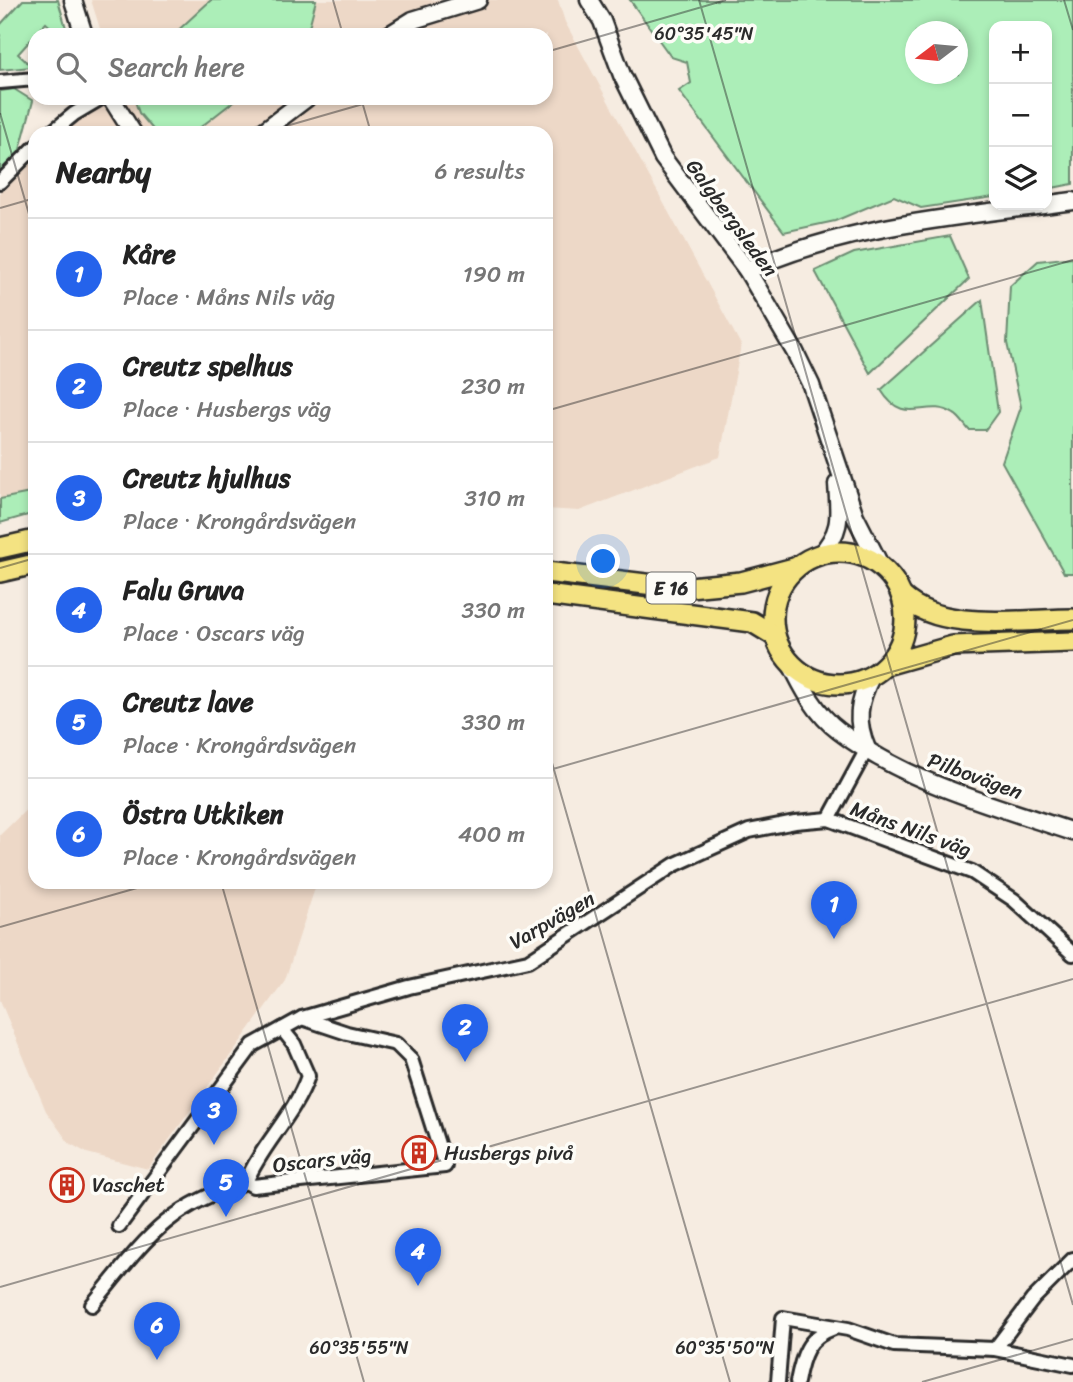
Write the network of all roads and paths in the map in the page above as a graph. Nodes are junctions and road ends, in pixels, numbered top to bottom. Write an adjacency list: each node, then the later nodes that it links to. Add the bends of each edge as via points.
1 (73, 0): 4 (street)
2 (478, 0): 5 (street)
3 (589, 0): 17 (street, Galgbergsleden, via 663,158)
4 (82, 28)
5 (400, 28)
6 (28, 80): 7 (street)
7 (0, 82)
8 (90, 105): 11 (street)
9 (115, 105): 12 (street)
10 (298, 105): 13 (street)
11 (59, 126)
12 (129, 126)
13 (270, 126)
14 (28, 154): 15 (street)
15 (0, 182)
16 (1073, 201): 17 (street, via 867,229 791,251)
17 (747, 270): 18 (street, Galgbergsleden, via 811,386)
18 (835, 464): 21 (street, Galgbergsleden, via 839,525 834,540); 22 (street, Galgbergsleden)
19 (28, 542): 20 (highway)
20 (0, 548)
21 (820, 555): 22 (highway, E 16, via 850,552); 24 (highway, E 16)
22 (879, 562): 28 (highway)
23 (28, 566): 25 (highway)
24 (794, 568): 26 (highway, E 16, via 732,583 671,589); 30 (highway, via 776,595)
25 (0, 572)
26 (553, 573)
27 (553, 596): 30 (highway, E 16, via 752,622)
28 (902, 596): 29 (highway, via 915,608 950,619); 33 (highway, via 903,636)
29 (1073, 619)
30 (775, 636): 32 (highway)
31 (1073, 642): 33 (highway, via 953,646)
32 (790, 662): 33 (highway, via 807,676 829,684 859,681); 34 (street, Pilbovägen, via 808,698 837,730)
33 (879, 670): 34 (street, via 862,695 858,715)
34 (867, 749): 35 (street, Måns Nils väg); 36 (street, Pilbovägen, via 920,780)
35 (829, 819): 37 (street, Måns Nils väg, via 972,872 1014,900); 38 (street, Varpvägen, via 749,831 674,865 528,961 409,987)
36 (1073, 832)
37 (1073, 954)
38 (302, 1018): 39 (street, Varpvägen); 40 (street, Oscars väg, via 396,1044 411,1059 445,1166 253,1186)
39 (282, 1029): 40 (street, via 308,1076 300,1097 252,1166); 41 (street, Varpvägen, via 253,1045)
40 (246, 1182): 43 (street, via 193,1202 150,1233)
41 (119, 1226)
42 (1073, 1259): 45 (street, via 1033,1299)
43 (92, 1305)
44 (848, 1329): 45 (street, via 894,1345); 47 (street, via 783,1318); 48 (street, via 833,1328 816,1335 807,1347)
45 (995, 1349): 46 (street)
46 (1073, 1365)
47 (778, 1382)
48 (797, 1382)

